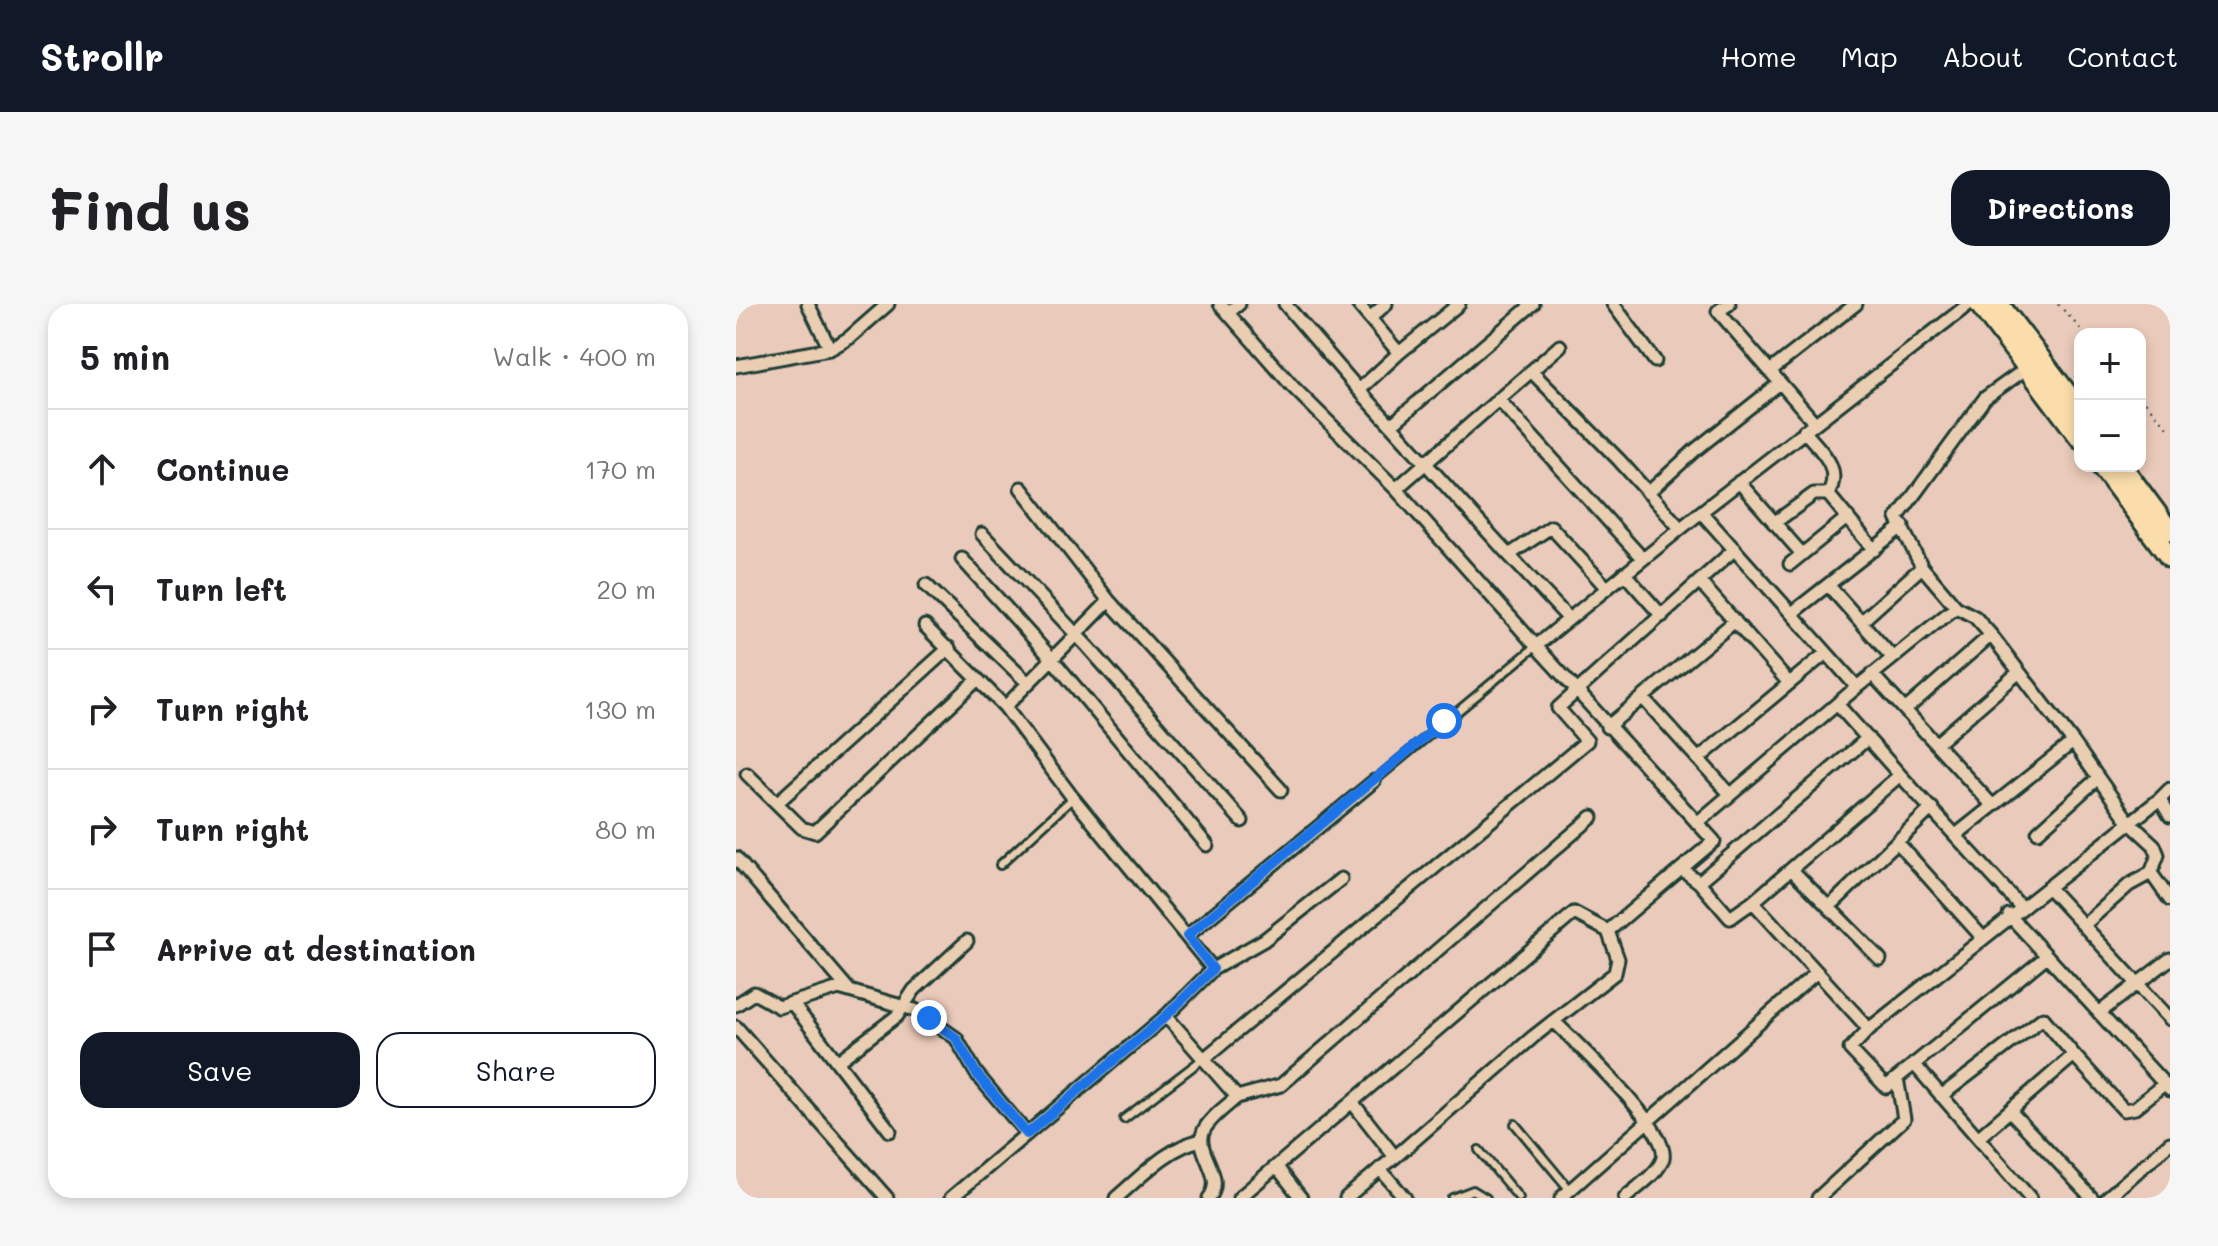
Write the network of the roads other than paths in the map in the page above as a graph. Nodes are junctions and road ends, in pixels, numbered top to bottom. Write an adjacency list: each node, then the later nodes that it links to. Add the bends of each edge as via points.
1 (808, 304): 18 (street)
2 (888, 304): 18 (street)
3 (1239, 304): 15 (street)
4 (1285, 304): 26 (street)
5 (1358, 304): 16 (street)
6 (1386, 304): 16 (street)
7 (1459, 304): 19 (street)
8 (1533, 304): 30 (street)
9 (1613, 304): 20 (street)
10 (1729, 304): 24 (street, via 1718,311)
11 (1856, 304): 24 (street)
12 (1969, 304): 29 (street)
13 (1979, 304): 22 (main road)
14 (1999, 304): 28 (main road)
15 (1224, 308): 38 (street, via 1293,387)
16 (1370, 318): 19 (street)
17 (1560, 346): 23 (street)
18 (830, 349): 21 (street)
19 (1399, 353): 26 (street)
20 (1655, 361)
21 (736, 366)
22 (2027, 368): 31 (main road); 44 (street, via 1985,398 1897,518)
23 (1531, 371): 27 (street); 39 (street)
24 (1770, 371): 25 (street)
25 (1780, 383): 29 (street); 39 (street)
26 (1359, 390): 30 (street)
27 (1498, 399): 33 (street); 52 (street)
28 (2074, 402)
29 (1815, 423): 32 (street)
30 (1391, 425): 33 (street)
31 (2074, 426)
32 (1804, 431): 36 (street); 40 (street, via 1833,469)
33 (1424, 462): 38 (street); 51 (street)
34 (2106, 472): 53 (main road)
35 (2126, 472): 46 (main road)
36 (1739, 482): 41 (street); 43 (street)
37 (1021, 488): 62 (street)
38 (1396, 489): 72 (street)
39 (1648, 493): 45 (street)
40 (1828, 494): 42 (street); 43 (street, via 1814,494)
41 (1701, 512): 45 (street); 48 (street)
42 (1848, 517): 49 (street); 50 (street)
43 (1774, 523): 50 (street)
44 (1903, 526): 49 (street); 56 (street)
45 (1680, 528): 52 (street)
46 (2170, 531)
47 (982, 534): 70 (street)
48 (1735, 549): 58 (street); 64 (street)
49 (1874, 550): 60 (street)
50 (1802, 554): 55 (street)
51 (1509, 555): 61 (street, via 1551,527); 66 (street)
52 (1642, 558): 57 (street)
53 (2170, 558)
54 (962, 559): 76 (street)
55 (1790, 564)
56 (1922, 567): 63 (street); 68 (street)
57 (1624, 573): 61 (street); 65 (street)
58 (1701, 583): 65 (street); 67 (street)
59 (926, 585): 80 (street)
60 (1829, 586): 64 (street); 68 (street)
61 (1606, 587): 66 (street)
62 (1109, 601): 70 (street); 98 (street)
63 (1956, 607): 71 (street, via 1975,617); 75 (street)
64 (1792, 613): 74 (street)
65 (1662, 616): 83 (street)
66 (1569, 619): 72 (street)
67 (1735, 621): 81 (street); 84 (street)
68 (1861, 622): 75 (street)
69 (925, 626): 73 (street)
70 (1076, 634): 76 (street); 107 (street)
71 (1991, 635): 77 (street); 87 (street)
72 (1536, 646): 83 (street); 96 (lane)
73 (949, 648): 79 (street); 102 (street)
74 (1826, 653): 81 (street); 82 (street)
75 (1892, 657): 78 (street)
76 (1053, 660): 80 (street); 113 (street)
77 (2018, 673): 90 (street); 91 (street)
78 (1872, 674): 82 (street); 87 (street)
79 (977, 680): 86 (street); 102 (street, via 815,832 802,828)
80 (1028, 683): 86 (street)
81 (1789, 683): 92 (street)
82 (1857, 687): 85 (street)
83 (1574, 691): 88 (street); 149 (street, via 1558,708 1587,741)
84 (1643, 698): 88 (street); 92 (street)
85 (1837, 704): 89 (street); 99 (street)
86 (1005, 707): 100 (street)
87 (1905, 710): 91 (street)
88 (1607, 727): 109 (street)
89 (1868, 738): 94 (street); 120 (street)
90 (2073, 742): 95 (street); 103 (street)
91 (1936, 744): 103 (street)
92 (1698, 759): 99 (street)
93 (747, 774): 102 (street)
94 (1900, 775): 104 (street); 117 (street)
95 (2098, 778): 108 (street); 110 (street)
96 (1374, 781): 129 (street)
97 (2170, 789): 101 (street)
98 (1281, 790)
99 (1730, 794): 109 (street)
100 (1073, 798): 115 (lane); 129 (street)
101 (2160, 799): 105 (street); 108 (street)
102 (777, 803)
103 (1992, 805): 111 (street)
104 (1932, 808): 111 (street); 112 (street)
105 (2170, 816)
106 (1592, 817): 155 (street, via 1281,1085)
107 (1242, 821)
108 (2129, 822): 118 (street, via 2157,850); 121 (street)
109 (1697, 823): 116 (street, via 1714,841)
110 (2038, 832)
111 (1956, 835): 124 (street)
112 (1897, 842): 125 (street); 130 (street)
113 (1207, 845)
114 (736, 858): 138 (street)
115 (1000, 865)
116 (1683, 870): 120 (street); 128 (street)
117 (1792, 870): 123 (street); 125 (street)
118 (2151, 873): 122 (street); 127 (street, via 2129,885)
119 (1341, 879): 135 (street, via 1264,940)
120 (1699, 882): 123 (street, via 1730,918)
121 (2048, 887): 124 (street); 127 (street)
122 (2170, 900)
123 (1753, 902): 136 (street)
124 (2020, 906): 126 (street)
125 (1829, 907): 133 (street)
126 (2009, 915): 130 (street); 132 (street)
127 (2084, 925): 137 (street)
128 (1608, 931): 145 (street, via 1618,959 1615,973); 156 (street, via 1574,913)
129 (1187, 936): 135 (street)
130 (1982, 937): 147 (street)
131 (967, 941): 141 (street, via 914,990)
132 (2047, 956): 142 (street); 151 (street)
133 (1880, 959)
134 (2170, 959): 137 (street)
135 (1213, 969): 143 (street)
136 (1817, 972): 147 (street); 159 (street)
137 (2139, 984): 142 (street); 144 (street)
138 (849, 990): 139 (street, via 831,989); 141 (street)
139 (792, 1003): 140 (street, via 774,1006 754,993); 150 (street)
140 (736, 1005)
141 (906, 1006): 150 (street); 162 (street, via 956,1038 976,1073)
142 (2099, 1013): 153 (street)
143 (1166, 1016): 149 (street); 162 (street)
144 (2170, 1019)
145 (1554, 1021): 159 (street); 167 (street)
146 (736, 1027): 171 (street)
147 (1869, 1029): 152 (street, via 1850,1049 1886,1087)
148 (2074, 1055): 153 (street, via 2124,1110); 154 (street, via 2043,1018); 157 (street)
149 (1205, 1058): 155 (street); 158 (lane)
150 (837, 1062): 161 (street)
151 (1914, 1064): 152 (street); 154 (street)
152 (1897, 1078): 183 (street, via 1904,1119)
153 (2167, 1087)
154 (1941, 1096): 163 (street)
155 (1237, 1097): 164 (street, via 1205,1128)
156 (1352, 1102): 167 (street); 168 (street)
157 (2011, 1112): 163 (street); 185 (street)
158 (1124, 1119)
159 (1648, 1120): 170 (street); 182 (street, via 1663,1157)
160 (1515, 1124): 170 (lane)
161 (890, 1131)
162 (1027, 1134): 172 (street)
163 (1978, 1138): 184 (street)
164 (1201, 1140): 173 (street, via 1169,1153); 174 (street, via 1214,1178)
165 (2170, 1143): 186 (street)
166 (1479, 1150): 181 (lane)
167 (1395, 1157): 169 (street)
168 (1277, 1167): 175 (street); 176 (street)
169 (1380, 1169): 177 (street); 178 (street)
170 (1566, 1194)
171 (887, 1198)
172 (951, 1198)
173 (1116, 1198)
174 (1209, 1198)
175 (1239, 1198)
176 (1301, 1198)
177 (1346, 1198)
178 (1405, 1198)
179 (1452, 1198): 180 (lane, via 1473,1190)
180 (1486, 1198)
181 (1519, 1198)
182 (1625, 1198)
183 (1818, 1198)
184 (2030, 1198)
185 (2092, 1198)
186 (2107, 1198)

